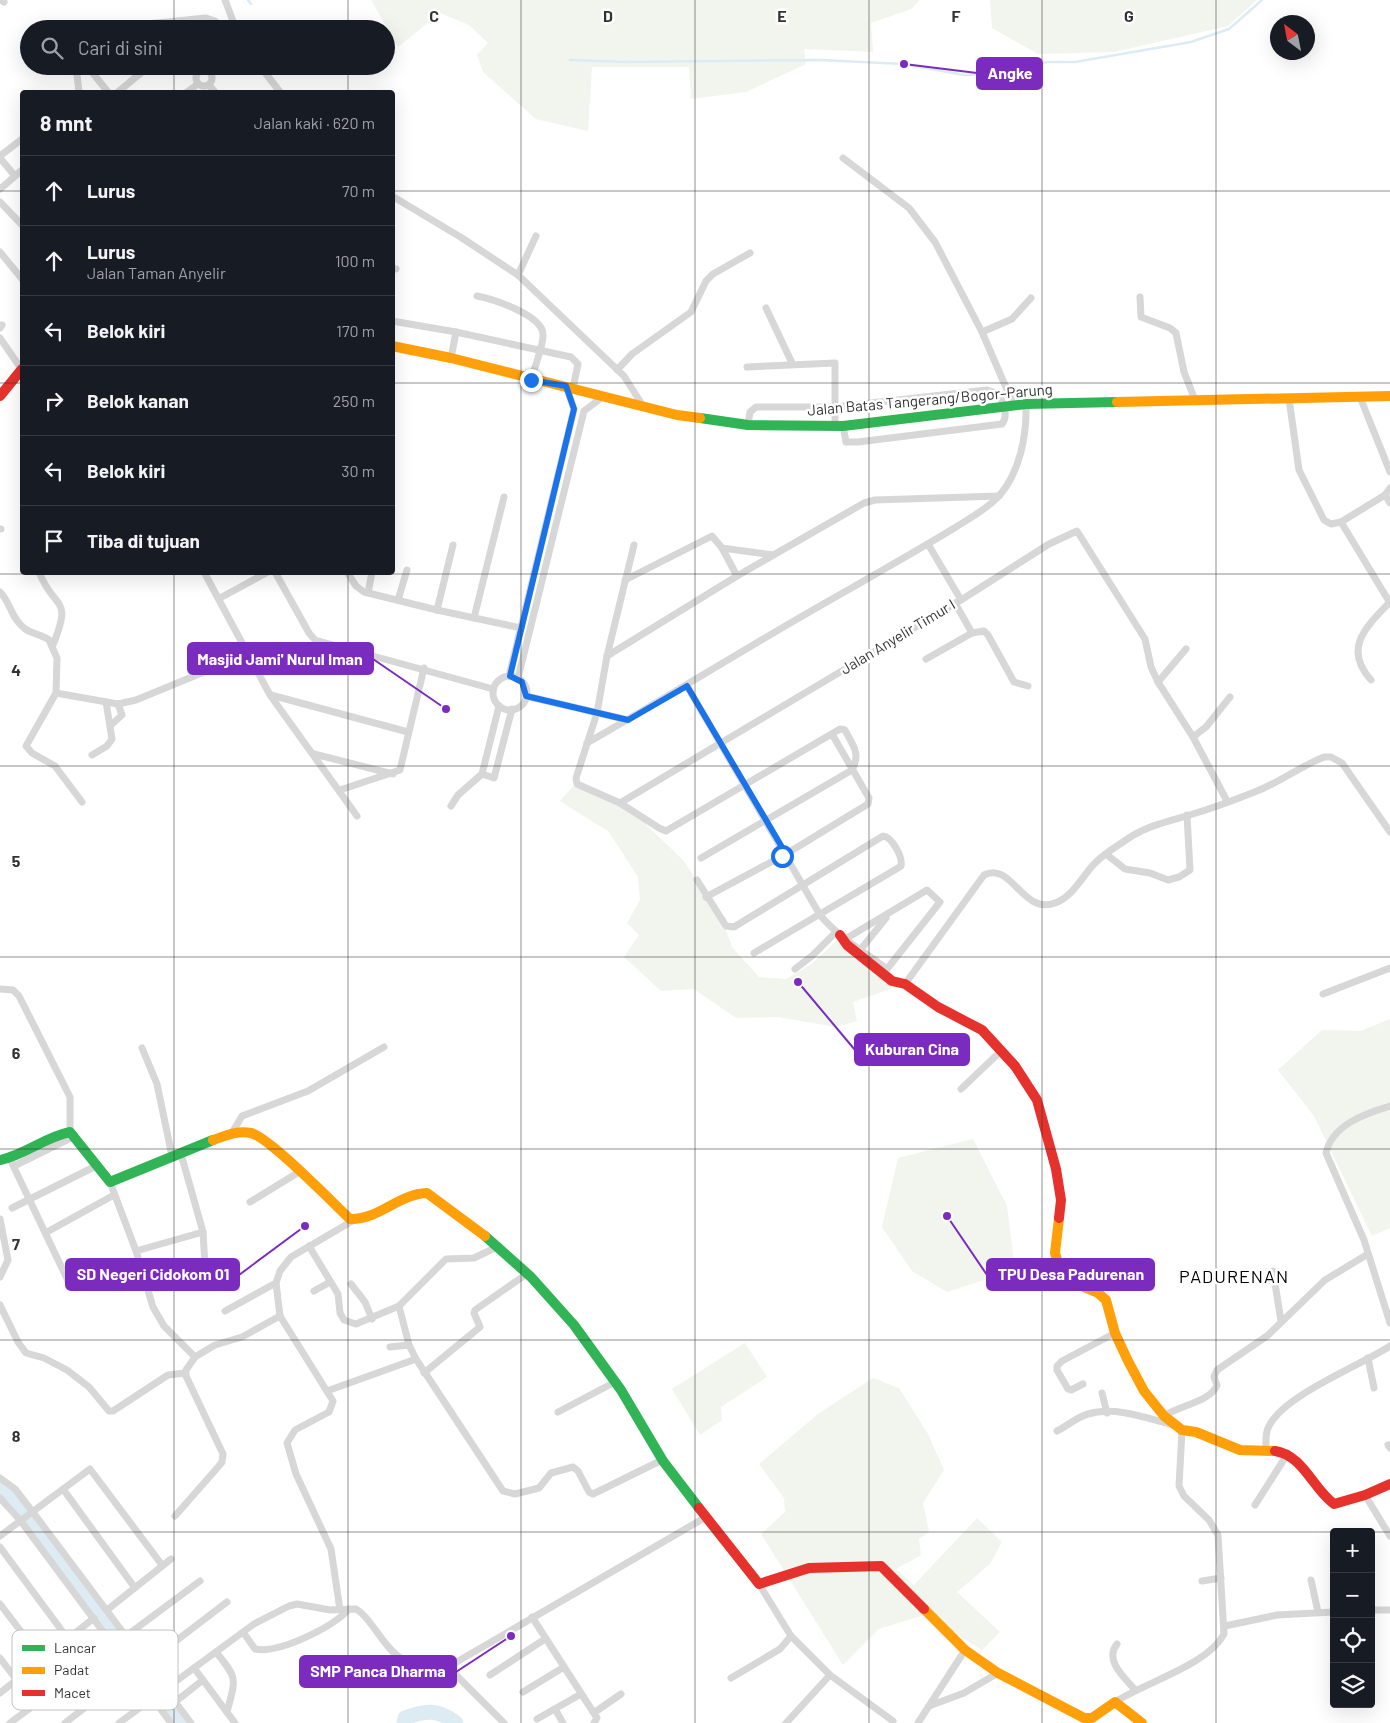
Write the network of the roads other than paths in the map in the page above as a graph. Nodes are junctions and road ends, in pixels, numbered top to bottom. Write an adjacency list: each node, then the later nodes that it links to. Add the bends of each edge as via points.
1 (226, 0): 4 (street)
2 (195, 20): 3 (street)
3 (212, 20)
4 (233, 20)
5 (77, 75): 13 (street)
6 (94, 75): 14 (street)
7 (139, 75): 15 (street)
8 (196, 75): 11 (street)
9 (210, 75): 12 (street)
10 (267, 75): 18 (street)
11 (198, 84): 12 (street); 16 (street)
12 (209, 85): 17 (street)
13 (79, 90)
14 (106, 90)
15 (120, 90)
16 (190, 90)
17 (213, 90)
18 (278, 90)
19 (20, 141): 20 (street)
20 (0, 157): 23 (street)
21 (843, 158): 39 (street, via 910,208 935,242)
22 (20, 172): 23 (street)
23 (15, 176): 24 (street)
24 (0, 189)
25 (395, 198): 31 (street)
26 (0, 202): 27 (street)
27 (20, 223)
28 (536, 236): 31 (street)
29 (0, 252): 32 (street)
30 (750, 253): 47 (street, via 712,274 691,312 632,354)
31 (518, 275): 47 (street)
32 (20, 277)
33 (477, 296): 42 (street, via 494,299 533,320 543,332)
34 (1140, 297): 56 (street, via 1141,317 1176,333 1184,372)
35 (1031, 298): 39 (street, via 1012,319)
36 (766, 308): 44 (street)
37 (395, 322): 38 (street)
38 (456, 332): 42 (street); 43 (street)
39 (982, 332): 59 (street)
40 (0, 338): 45 (street)
41 (395, 347): 43 (street, Jalan Batas Tangerang/Bogor–Parung)
42 (539, 349): 49 (street); 50 (street, via 575,359 578,364)
43 (451, 358): 49 (street, Jalan Batas Tangerang/Bogor–Parung)
44 (792, 363): 46 (street); 60 (street, via 835,363)
45 (20, 366)
46 (747, 367)
47 (617, 370): 58 (street)
48 (20, 371): 51 (street)
49 (531, 380): 50 (street, Jalan Batas Tangerang/Bogor–Parung)
50 (569, 387): 52 (street, Jalan Batas Tangerang/Bogor–Parung); 61 (street)
51 (0, 396)
52 (604, 396): 58 (street, Jalan Batas Tangerang/Bogor–Parung); 62 (street)
53 (1390, 396): 54 (street, Jalan Batas Tangerang/Bogor–Parung)
54 (1360, 397): 55 (street, Jalan Batas Tangerang/Bogor–Parung); 65 (street)
55 (1289, 399): 56 (street, Jalan Batas Tangerang/Bogor–Parung); 71 (street, via 1299,470 1320,515 1331,524)
56 (1195, 400): 57 (street, Jalan Batas Tangerang/Bogor–Parung)
57 (1026, 404): 59 (street, Jalan Batas Tangerang/Bogor–Parung); 68 (street, via 1023,446)
58 (643, 406): 63 (street, Jalan Batas Tangerang/Bogor–Parung, via 677,415)
59 (1009, 406): 60 (street, via 999,394 987,390); 64 (street, Jalan Batas Tangerang/Bogor–Parung); 64 (street, via 1002,424 853,443 846,442)
60 (835, 407): 63 (street, via 756,406 750,412); 64 (street)
61 (574, 409): 62 (street); 94 (street)
62 (584, 411): 103 (street)
63 (748, 425): 64 (street, Jalan Batas Tangerang/Bogor–Parung)
64 (839, 425)
65 (1390, 472)
66 (1390, 488): 67 (street)
67 (1385, 495): 70 (street); 71 (street)
68 (999, 496): 72 (street, via 980,512); 76 (street, via 875,500 864,503)
69 (504, 497): 93 (street)
70 (1390, 503)
71 (1341, 522): 91 (street)
72 (928, 544): 90 (street); 106 (street, via 772,633)
73 (453, 545): 92 (street)
74 (634, 545): 85 (street)
75 (722, 548): 76 (street); 84 (street); 85 (street, via 715,538 707,537)
76 (774, 555): 84 (street)
77 (407, 570): 89 (street)
78 (41, 575): 96 (street, via 62,607 62,622)
79 (206, 575): 88 (street)
80 (262, 575): 88 (street)
81 (277, 575): 101 (street, via 315,640)
82 (349, 575): 87 (street, via 358,588)
83 (371, 575): 87 (street)
84 (737, 576): 99 (street)
85 (625, 580): 99 (street)
86 (0, 592): 96 (street, via 23,628 44,636)
87 (368, 593): 89 (street)
88 (220, 598): 98 (street)
89 (398, 600): 92 (street)
90 (958, 601): 95 (street); 105 (street, Jalan Anyelir Timur I, via 1049,544 1077,531 1145,639); 124 (street, Jalan Anyelir Timur I)
91 (1390, 602): 104 (street, via 1371,622 1358,644 1361,664)
92 (437, 610): 93 (street)
93 (474, 618): 94 (street)
94 (521, 628): 102 (street)
95 (972, 633): 100 (street); 107 (street, via 984,631 1014,682)
96 (53, 646): 109 (street, via 58,664)
97 (1186, 649): 105 (street)
98 (246, 651): 110 (street); 114 (street, via 160,691)
99 (608, 656): 117 (street)
100 (926, 659)
101 (424, 668): 108 (street); 120 (street)
102 (510, 676): 103 (street); 108 (street, via 499,680)
103 (518, 678): 111 (street, via 525,686)
104 (1371, 680)
105 (1158, 682): 122 (street)
106 (687, 686): 118 (street); 124 (street)
107 (1028, 686)
108 (493, 689): 115 (street, via 495,702)
109 (56, 693): 113 (street); 133 (street, via 26,746 55,766)
110 (270, 695): 120 (street); 125 (street)
111 (526, 696): 116 (street, via 521,705); 117 (street)
112 (1230, 697): 122 (street, via 1206,727)
113 (106, 702): 114 (street); 119 (street)
114 (118, 704): 119 (street, via 122,715)
115 (500, 706): 116 (street); 129 (street)
116 (512, 710): 129 (street, via 495,777)
117 (597, 713): 118 (street); 123 (street)
118 (628, 720): 123 (street)
119 (111, 725): 126 (street, via 111,743)
120 (408, 732): 128 (street, via 400,770)
121 (832, 734): 127 (street); 127 (street, via 842,728 857,754); 130 (street)
122 (1193, 737): 132 (street)
123 (587, 743): 134 (street, via 575,782)
124 (719, 743): 130 (street); 134 (street, Jalan Anyelir Timur I)
125 (314, 754): 128 (street); 131 (street)
126 (92, 755)
127 (852, 770): 138 (street); 140 (street, via 869,798 868,804)
128 (393, 774): 131 (street)
129 (482, 774): 135 (street, via 458,795)
130 (745, 786): 134 (street, via 666,831); 138 (street)
131 (340, 790): 137 (street)
132 (1226, 801): 136 (street); 139 (street, via 1258,791 1316,760 1331,757 1342,763)
133 (82, 802)
134 (620, 803)
135 (451, 806)
136 (1187, 815): 141 (street, via 1164,821); 141 (street, via 1190,870 1179,878 1168,880 1145,872 1132,872)
137 (357, 816)
138 (765, 820): 140 (street); 142 (street)
139 (1390, 832)
140 (786, 854): 144 (street); 145 (street)
141 (1106, 854): 153 (street, via 1063,900 1051,904 1035,903 998,872 984,875)
142 (701, 858)
143 (697, 880): 145 (street)
144 (803, 885): 145 (street, via 731,928 726,926); 147 (street); 147 (street, via 883,836 889,838 902,859 901,866)
145 (706, 897)
146 (890, 913): 148 (street); 149 (street); 149 (street, via 927,890 940,902 887,969)
147 (820, 915): 148 (street); 150 (street)
148 (841, 935): 149 (street); 152 (street); 153 (street, via 847,945 892,981)
149 (861, 949)
150 (754, 953)
151 (1390, 968): 155 (street)
152 (795, 969)
153 (904, 984): 158 (street, via 938,1007 982,1030)
154 (0, 989): 162 (street, via 13,990 19,996 70,1097)
155 (1323, 994)
156 (384, 1047): 161 (street, via 308,1091 242,1116)
157 (142, 1048): 163 (street, via 158,1084)
158 (1001, 1051): 159 (street); 196 (street, via 1020,1072 1037,1100 1056,1170 1061,1200 1055,1240 1058,1265 1072,1282 1106,1300)
159 (961, 1090)
160 (1390, 1106): 179 (street, via 1353,1120 1326,1151)
161 (232, 1133): 163 (street); 166 (street, via 247,1132 256,1136 276,1149)
162 (72, 1134): 164 (street, via 59,1134); 165 (street)
163 (176, 1155): 167 (street); 175 (street)
164 (8, 1162): 169 (street)
165 (96, 1166): 167 (street); 169 (street)
166 (299, 1172): 170 (street); 173 (street)
167 (110, 1182): 168 (street)
168 (114, 1194): 174 (street); 178 (street)
169 (29, 1199): 171 (street); 174 (street)
170 (250, 1202)
171 (12, 1208)
172 (0, 1219): 183 (street, via 8,1260)
173 (354, 1220): 176 (street); 177 (street, via 362,1220 406,1198 424,1193)
174 (47, 1232): 187 (street)
175 (203, 1232): 178 (street); 180 (street)
176 (309, 1246): 184 (street); 185 (street, via 285,1262)
177 (499, 1246): 182 (street); 190 (street, via 474,1258 446,1259)
178 (136, 1251): 200 (street, via 158,1316)
179 (1368, 1254): 194 (street, via 1325,1280); 195 (street)
180 (205, 1266)
181 (1273, 1272): 194 (street)
182 (528, 1273): 204 (street, via 475,1310 480,1327); 205 (street, via 565,1312)
183 (0, 1277)
184 (330, 1282): 188 (street); 193 (street, via 339,1298 344,1320 356,1324)
185 (276, 1283): 191 (street); 192 (street)
186 (351, 1284): 193 (street, via 365,1302)
187 (70, 1285)
188 (314, 1291)
189 (0, 1305): 203 (street, via 26,1353 67,1370 89,1387 109,1411 168,1375)
190 (399, 1306): 193 (street); 197 (street)
191 (225, 1311)
192 (280, 1316): 200 (street); 208 (street)
193 (372, 1319)
194 (1281, 1321): 212 (street, via 1266,1336 1217,1370 1214,1377 1217,1385 1210,1395)
195 (1390, 1323)
196 (1115, 1333): 206 (street, via 1057,1366 1068,1389); 212 (street, via 1144,1391)
197 (409, 1344): 199 (street); 201 (street)
198 (1390, 1346): 202 (street)
199 (390, 1347)
200 (195, 1357): 203 (street)
201 (416, 1358): 204 (street); 208 (street)
202 (1368, 1358): 207 (street); 215 (street, via 1278,1414 1265,1437)
203 (185, 1373): 225 (street, via 219,1442 223,1458)
204 (424, 1373): 217 (street, via 498,1486 510,1493 539,1488 551,1473 573,1467 589,1492 598,1493)
205 (615, 1382): 210 (street); 217 (street)
206 (1083, 1384)
207 (1374, 1388)
208 (327, 1391): 243 (street, via 333,1402 331,1409 326,1415 295,1430 287,1444 296,1474 330,1549)
209 (1102, 1393): 211 (street)
210 (558, 1412)
211 (1107, 1412): 213 (street, via 1125,1413); 214 (street, via 1088,1414)
212 (1164, 1416): 213 (street)
213 (1178, 1428): 215 (street, via 1247,1451); 233 (street, via 1179,1486 1218,1535)
214 (1057, 1431)
215 (1266, 1448): 216 (street)
216 (1288, 1453): 221 (street, via 1327,1500 1334,1504); 223 (street)
217 (662, 1460): 226 (street)
218 (0, 1478): 224 (street, via 15,1489)
219 (1390, 1484): 221 (street)
220 (63, 1488): 224 (street); 232 (street, via 92,1470); 238 (street)
221 (1365, 1495): 229 (street)
222 (0, 1498): 227 (street)
223 (1254, 1504)
224 (32, 1511): 227 (street); 242 (street)
225 (175, 1516)
226 (706, 1517): 237 (street); 248 (street)
227 (20, 1520): 228 (street); 249 (street)
228 (0, 1536)
229 (1390, 1536)
230 (0, 1547): 252 (street)
231 (171, 1559): 232 (street)
232 (162, 1565): 238 (street)
233 (1221, 1578): 236 (street); 250 (street)
234 (1311, 1580): 246 (street)
235 (200, 1581): 256 (street)
236 (1202, 1581)
237 (759, 1584): 258 (street); 262 (street, via 809,1568 881,1566)
238 (135, 1588): 242 (street)
239 (228, 1602): 259 (street)
240 (0, 1604): 251 (street)
241 (349, 1609): 243 (street); 257 (street, via 322,1628 273,1649 255,1649); 265 (street, via 361,1612 400,1660)
242 (107, 1610): 255 (street)
243 (340, 1610): 257 (street, via 296,1604)
244 (1375, 1610): 245 (street)
245 (1390, 1610)
246 (1318, 1612): 247 (street); 250 (street, via 1277,1615)
247 (1330, 1612)
248 (532, 1617): 260 (street); 265 (street)
249 (94, 1618): 253 (street); 254 (street)
250 (1226, 1626): 276 (street, via 1222,1638 1204,1656)
251 (20, 1630)
252 (61, 1630)
253 (79, 1630)
254 (102, 1630)
255 (122, 1630)
256 (134, 1630)
257 (243, 1632): 263 (street)
258 (791, 1636): 271 (street); 272 (street, via 780,1649)
259 (178, 1639)
260 (546, 1639): 266 (street); 270 (street)
261 (1116, 1644): 276 (street, via 1112,1658)
262 (965, 1650): 268 (street); 284 (street)
263 (216, 1652): 267 (street); 290 (street, via 232,1671 235,1682)
264 (0, 1658): 269 (street)
265 (448, 1667): 300 (street)
266 (564, 1667): 277 (street); 279 (street)
267 (194, 1668): 273 (street); 274 (street)
268 (998, 1673): 282 (street, via 1084,1718 1092,1718); 284 (street, via 964,1694)
269 (12, 1674)
270 (490, 1675)
271 (830, 1675): 293 (street); 303 (street)
272 (731, 1678)
273 (178, 1680)
274 (203, 1680): 281 (street); 290 (street)
275 (12, 1682): 278 (street)
276 (1135, 1690): 282 (street)
277 (523, 1692)
278 (0, 1693)
279 (580, 1694): 285 (street); 291 (street)
280 (621, 1694): 291 (street)
281 (178, 1700)
282 (1115, 1702): 305 (street)
283 (178, 1706): 298 (street)
284 (928, 1706): 304 (street)
285 (555, 1709): 292 (street); 301 (street)
286 (27, 1710): 295 (street)
287 (82, 1710): 296 (street)
288 (138, 1710): 294 (street)
289 (162, 1710): 297 (street)
290 (227, 1712): 299 (street)
291 (595, 1712): 302 (street, via 597,1718)
292 (537, 1718)
293 (893, 1721)
294 (121, 1722)
295 (10, 1723)
296 (65, 1723)
297 (171, 1723)
298 (191, 1723)
299 (235, 1723)
300 (504, 1723)
301 (564, 1723)
302 (594, 1723)
303 (786, 1723)
304 (918, 1723)
305 (1142, 1723)

